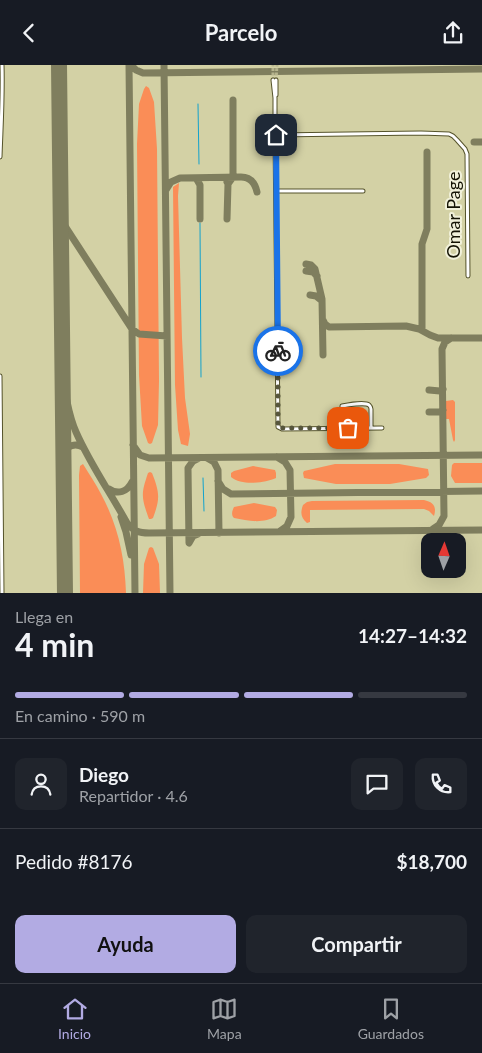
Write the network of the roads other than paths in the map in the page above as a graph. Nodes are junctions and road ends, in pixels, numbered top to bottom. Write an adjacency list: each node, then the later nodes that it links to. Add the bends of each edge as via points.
1 (2, 65): 2 (street)
2 (2, 78): 4 (street); 6 (street)
3 (275, 80): 5 (street)
4 (0, 94)
5 (276, 135): 7 (street); 9 (street, Omar Page, via 421,133 453,136 467,154)
6 (0, 157)
7 (276, 191): 8 (street); 11 (street, via 278,426 282,429)
8 (363, 191)
9 (468, 276)
10 (0, 376): 14 (street)
11 (342, 428): 12 (street); 12 (street, via 342,406 366,404 372,409)
12 (371, 428): 13 (street)
13 (382, 428)
14 (2, 593)

